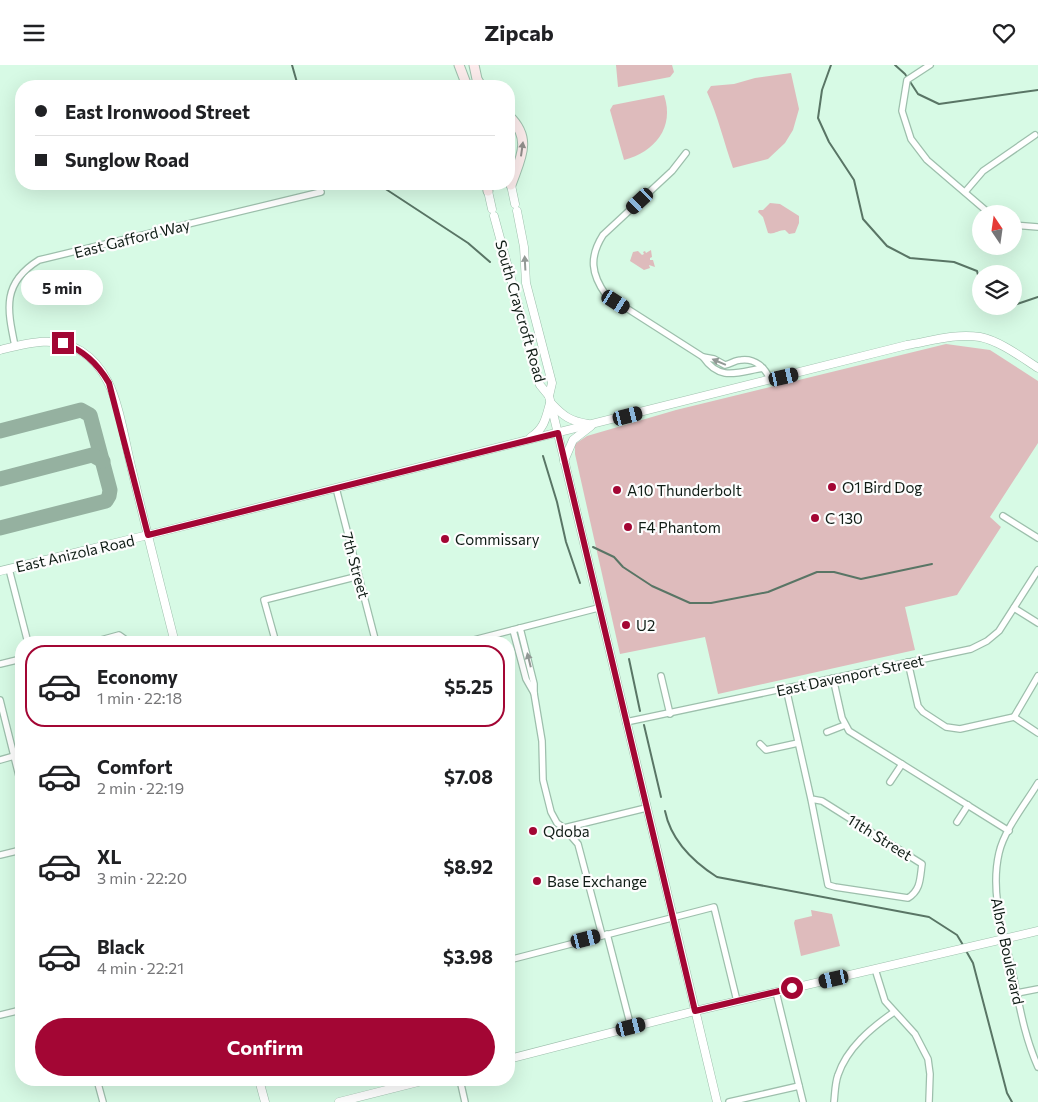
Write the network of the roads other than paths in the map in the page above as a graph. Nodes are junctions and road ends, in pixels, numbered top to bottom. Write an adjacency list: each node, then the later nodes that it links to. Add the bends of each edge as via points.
1 (459, 65): 4 (main road)
2 (474, 65): 5 (main road)
3 (930, 65): 13 (street, via 907,80 902,111 911,139 927,160)
4 (465, 80)
5 (478, 80)
6 (515, 124): 9 (main road, South Craycroft Road, one-way to 6, via 523,144 521,132)
7 (1034, 135): 13 (street, via 983,171)
8 (686, 153): 19 (street, via 672,171 603,235 593,257 597,279 606,295)
9 (515, 176)
10 (488, 190): 23 (street, South Craycroft Road, via 540,385)
11 (513, 190): 23 (street, South Craycroft Road, one-way to 11, via 552,383 526,283 524,247)
12 (321, 192): 17 (street, East Gafford Way, via 39,260 21,274 10,295 8,312)
13 (965, 192): 14 (street)
14 (980, 205)
15 (1022, 226): 16 (street)
16 (1038, 227)
17 (15, 346): 18 (street); 30 (street, via 40,341 72,346 94,362 105,376 112,390)
18 (0, 350)
19 (703, 357): 20 (street, one-way to 19, via 746,360 725,365); 20 (street, via 708,366 724,374)
20 (763, 368): 22 (street)
21 (1038, 368): 22 (street, East Anizola Road, via 1001,345 981,337 947,337)
22 (770, 380): 24 (street, East Anizola Road)
23 (549, 399): 24 (street, via 573,421); 25 (street); 26 (street, via 543,427)
24 (593, 424): 25 (street, East Anizola Road); 27 (street, via 573,440)
25 (558, 433): 26 (street, East Anizola Road); 27 (street)
26 (525, 441): 28 (street, East Anizola Road)
27 (564, 461): 36 (street)
28 (336, 489): 30 (street, East Anizola Road); 35 (street, 7th Street)
29 (1002, 516): 31 (street)
30 (148, 535): 32 (street, East Anizola Road); 42 (street)
31 (1038, 538)
32 (9, 569): 34 (street, East Anizola Road); 41 (street)
33 (1038, 570): 37 (street, East Davenport Street)
34 (0, 571)
35 (360, 576): 43 (street, via 264,600); 44 (street, 7th Street)
36 (598, 608): 39 (street); 59 (street)
37 (1014, 608): 38 (street); 49 (street, East Davenport Street, via 999,631 981,645)
38 (1038, 623)
39 (520, 628): 40 (street); 55 (street, one-way to 39)
40 (513, 630): 45 (street); 46 (street)
41 (26, 636)
42 (173, 636)
43 (274, 636)
44 (374, 636)
45 (489, 636)
46 (515, 636)
47 (515, 638): 55 (street, via 526,679)
48 (15, 660): 50 (street)
49 (908, 662): 53 (street, East Davenport Street); 58 (street, via 918,706 923,713 946,727 960,729)
50 (0, 664)
51 (661, 676): 57 (street)
52 (1038, 676): 58 (street)
53 (833, 678): 54 (street, East Davenport Street); 60 (street)
54 (786, 688): 57 (street, East Davenport Street); 64 (street, 11th Street)
55 (534, 693): 75 (street, via 545,787 552,816)
56 (0, 700): 65 (street)
57 (670, 714): 59 (street, East Davenport Street)
58 (1014, 717): 62 (street)
59 (626, 722): 73 (street)
60 (845, 725): 61 (street); 68 (street, via 849,731)
61 (827, 732)
62 (1038, 733)
63 (760, 743): 64 (street, via 766,750)
64 (798, 743): 71 (street, 11th Street)
65 (14, 756): 66 (street); 67 (street)
66 (0, 760)
67 (15, 760)
68 (902, 764): 69 (street); 72 (street)
69 (890, 782)
70 (1038, 783): 76 (street, Albro Boulevard)
71 (811, 799): 71 (street, 11th Street, via 828,885 908,898 914,895 919,889 922,864 822,801)
72 (968, 805): 74 (street); 76 (street)
73 (646, 807): 75 (street); 79 (street)
74 (957, 822)
75 (564, 828): 81 (street, via 578,843)
76 (1008, 831): 82 (street, Albro Boulevard, via 999,851 996,869 997,900)
77 (15, 851): 78 (street)
78 (0, 855)
79 (673, 917): 81 (street); 88 (street, via 714,907); 90 (street)
80 (1038, 931): 82 (street)
81 (605, 935): 83 (street); 93 (street)
82 (1005, 939): 84 (street); 87 (street, Albro Boulevard)
83 (515, 958)
84 (876, 969): 86 (street); 91 (street, via 885,1001)
85 (1038, 989): 87 (street)
86 (776, 992): 88 (street); 101 (street)
87 (1017, 993): 95 (street, Albro Boulevard)
88 (737, 1001): 90 (street)
89 (15, 1011): 92 (street)
90 (695, 1011): 93 (street); 108 (street)
91 (894, 1011): 111 (street, via 874,1026 848,1054 838,1076); 112 (street, via 915,1034 928,1059)
92 (0, 1015)
93 (631, 1027): 94 (street)
94 (515, 1057)
95 (1038, 1066)
96 (99, 1086): 104 (street)
97 (260, 1086): 105 (street)
98 (390, 1086): 102 (street)
99 (403, 1086): 102 (street)
100 (461, 1086): 107 (street)
101 (799, 1086): 109 (street); 110 (street)
102 (391, 1089): 103 (street)
103 (364, 1099): 106 (street)
104 (103, 1102)
105 (264, 1102)
106 (339, 1102)
107 (465, 1102)
108 (717, 1102)
109 (729, 1102)
110 (803, 1102)
111 (834, 1102)
112 (929, 1102)

